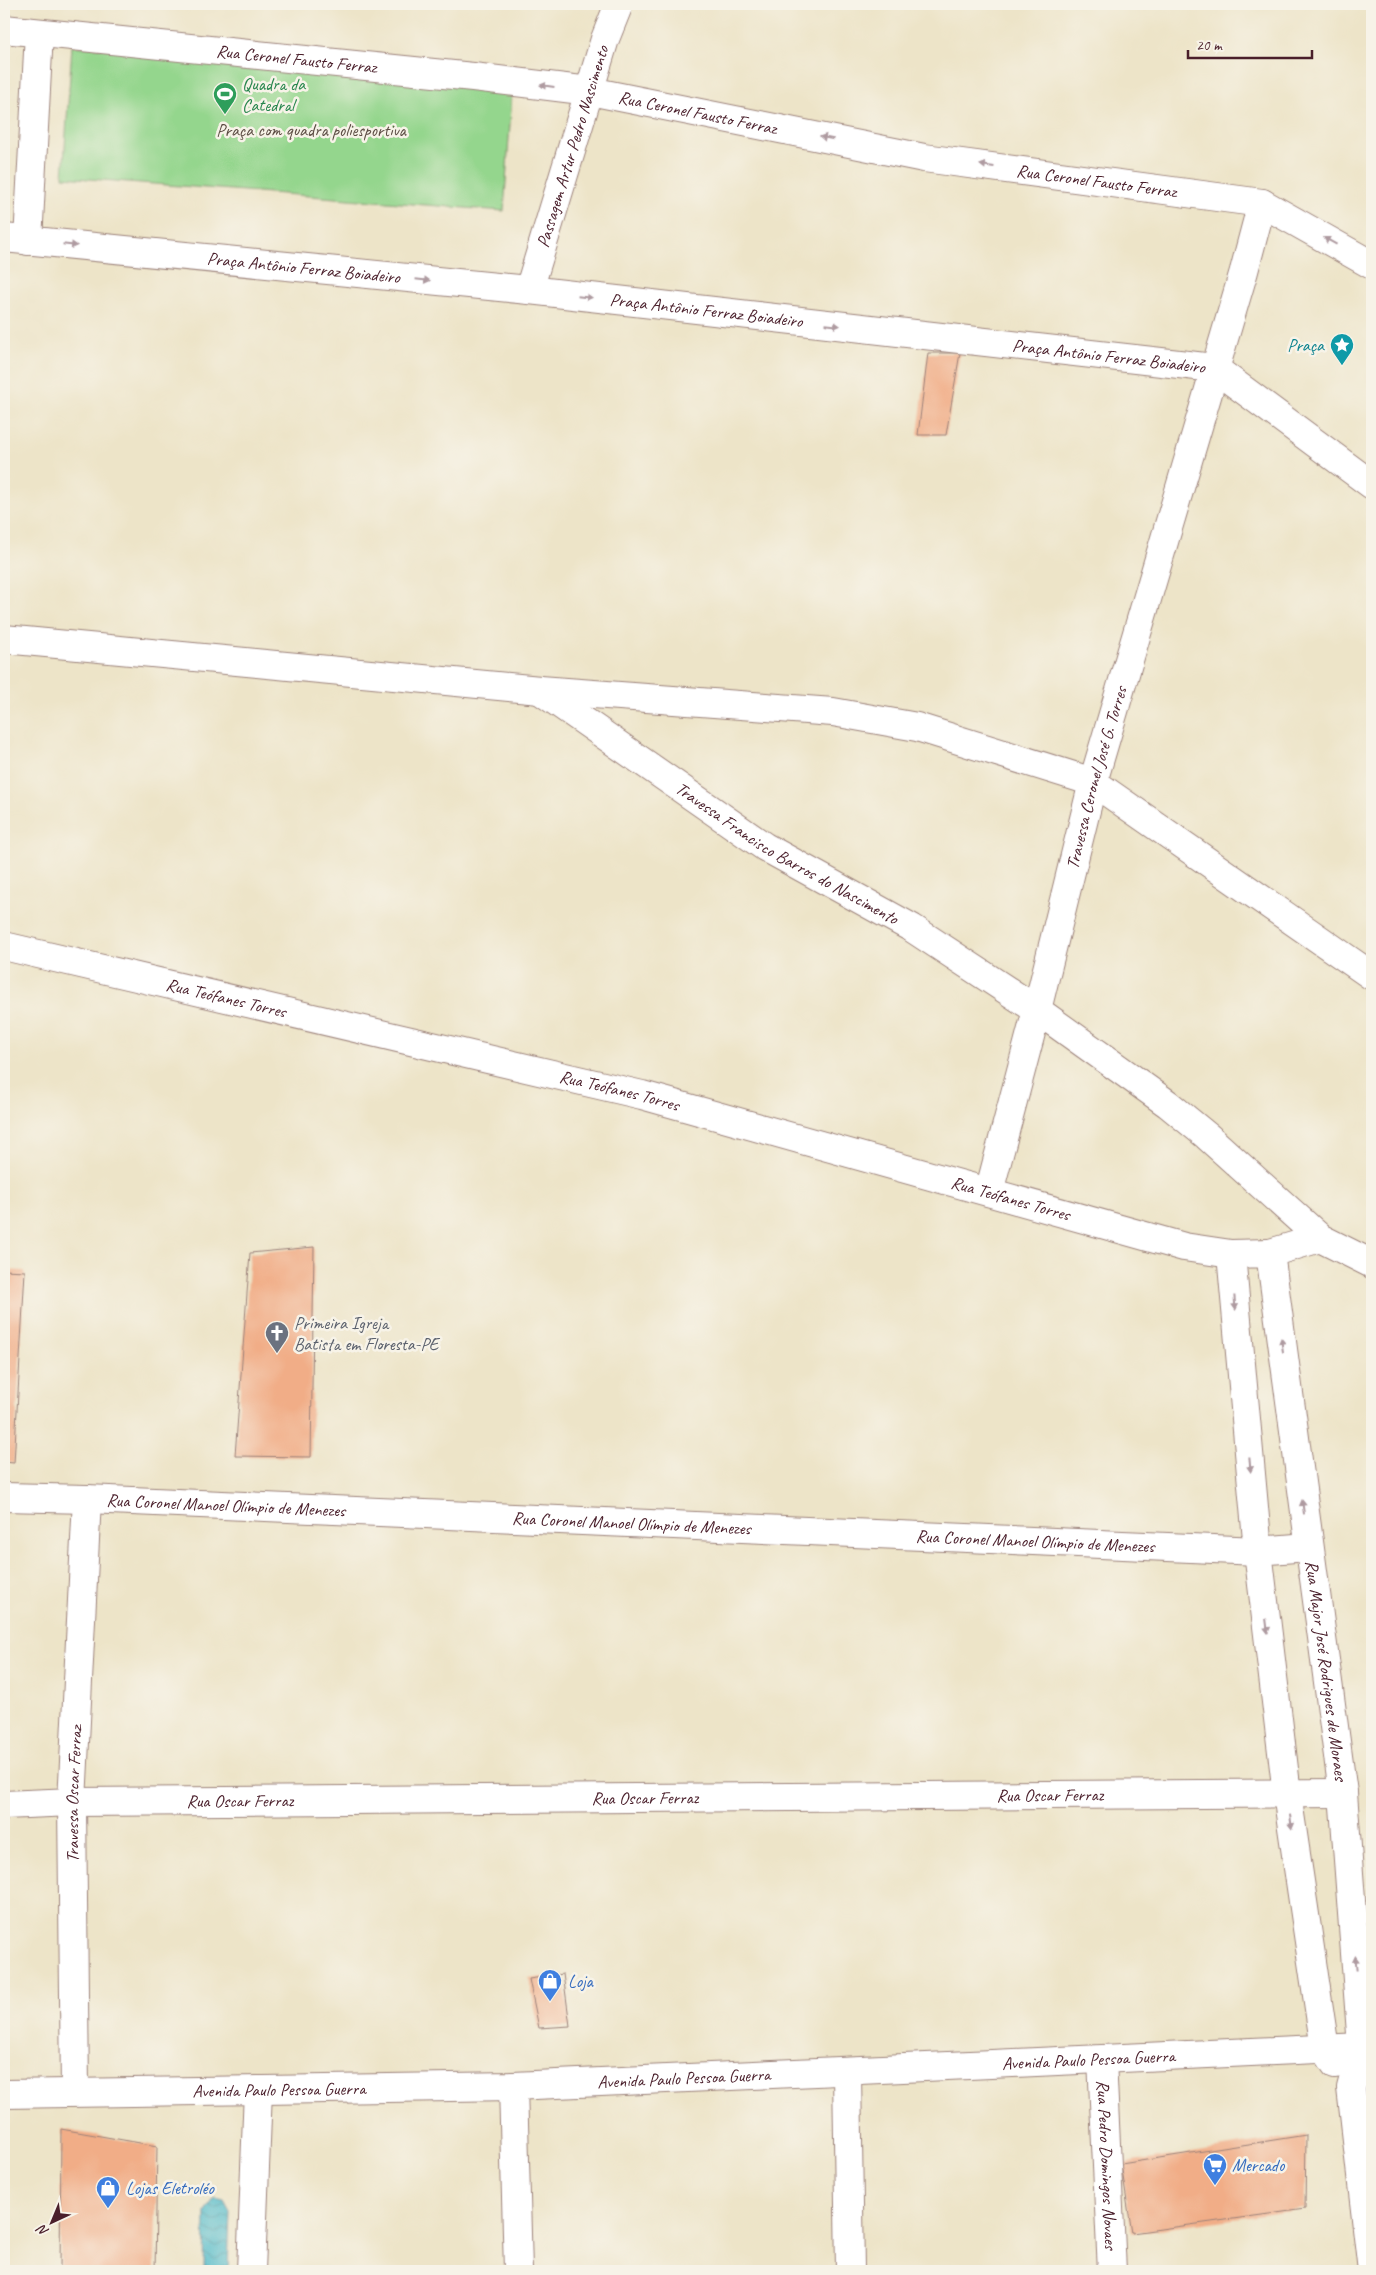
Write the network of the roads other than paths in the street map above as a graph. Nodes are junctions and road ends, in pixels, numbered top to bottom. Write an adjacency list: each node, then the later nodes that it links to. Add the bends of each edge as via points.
1 (619, 4): 4 (street, Passagem Artur Pedro Nascimento, via 604,39)
2 (4, 30): 3 (street, Rua Ceronel Fausto Ferraz)
3 (39, 33): 4 (street, Rua Ceronel Fausto Ferraz, one-way to 3); 6 (street)
4 (590, 91): 5 (street, Rua Ceronel Fausto Ferraz, one-way to 4, via 924,158); 8 (street, Passagem Artur Pedro Nascimento)
5 (1262, 204): 7 (street, Rua Ceronel Fausto Ferraz, one-way to 5); 9 (street, Travessa Ceronel José G. Torres)
6 (16, 240): 8 (street, Praça Antônio Ferraz Boiadeiro, one-way to 8)
7 (1372, 265)
8 (529, 290): 9 (street, Praça Antônio Ferraz Boiadeiro, one-way to 9)
9 (1214, 368): 10 (street, Praça Antônio Ferraz Boiadeiro); 13 (street, Travessa Ceronel José G. Torres)
10 (1372, 485)
11 (4, 639): 12 (street)
12 (540, 690): 13 (street, via 833,712 917,728); 16 (street, Travessa Francisco Barros do Nascimento, via 765,847 912,928)
13 (1093, 782): 15 (street); 16 (street, Travessa Ceronel José G. Torres)
14 (4, 946): 17 (street, Rua Teófanes Torres, via 642,1095)
15 (1372, 976)
16 (1037, 1010): 17 (street, Travessa Ceronel José G. Torres); 18 (street, Travessa Francisco Barros do Nascimento, via 1168,1104)
17 (988, 1192): 20 (street, Rua Teófanes Torres, via 1146,1238)
18 (1320, 1238): 19 (street, Rua Teófanes Torres); 21 (street, Travessa Francisco Barros do Nascimento)
19 (1270, 1253): 20 (street, Rua Teófanes Torres); 24 (street, Rua Major José Rodrigues de Moraes, one-way to 19)
20 (1231, 1254): 25 (street, one-way to 25)
21 (1372, 1264)
22 (4, 1497): 23 (street, Rua Coronel Manoel Olímpio de Menezes)
23 (87, 1499): 25 (street, Rua Coronel Manoel Olímpio de Menezes); 28 (street, Travessa Oscar Ferraz)
24 (1308, 1547): 25 (street, Rua Coronel Manoel Olímpio de Menezes); 26 (street, Rua Major José Rodrigues de Moraes)
25 (1258, 1552): 27 (street, one-way to 27)
26 (1343, 1793): 27 (street, Rua Oscar Ferraz); 30 (street, Rua Major José Rodrigues de Moraes, one-way to 26)
27 (1287, 1794): 28 (street, Rua Oscar Ferraz); 31 (street, one-way to 31)
28 (72, 1802): 29 (street, Rua Oscar Ferraz); 37 (street, Travessa Oscar Ferraz)
29 (4, 1805)
30 (1367, 2048): 31 (street, Avenida Paulo Pessoa Guerra); 35 (street, Rua Major José Rodrigues de Moraes)
31 (1325, 2049): 32 (street, Avenida Paulo Pessoa Guerra); 35 (street, Rua Major José Rodrigues de Moraes)
32 (1102, 2060): 33 (street, Avenida Paulo Pessoa Guerra); 42 (street, Rua Pedro Domingos Novaes)
33 (847, 2072): 34 (street, Avenida Paulo Pessoa Guerra); 41 (street)
34 (513, 2086): 36 (street, Avenida Paulo Pessoa Guerra); 40 (street)
35 (1351, 2088): 43 (street, Rua Major José Rodrigues de Moraes)
36 (258, 2090): 37 (street, Avenida Paulo Pessoa Guerra); 39 (street)
37 (75, 2092): 38 (street, Avenida Paulo Pessoa Guerra)
38 (4, 2094)
39 (251, 2271)
40 (518, 2271)
41 (850, 2271)
42 (1112, 2271)
43 (1372, 2271)

